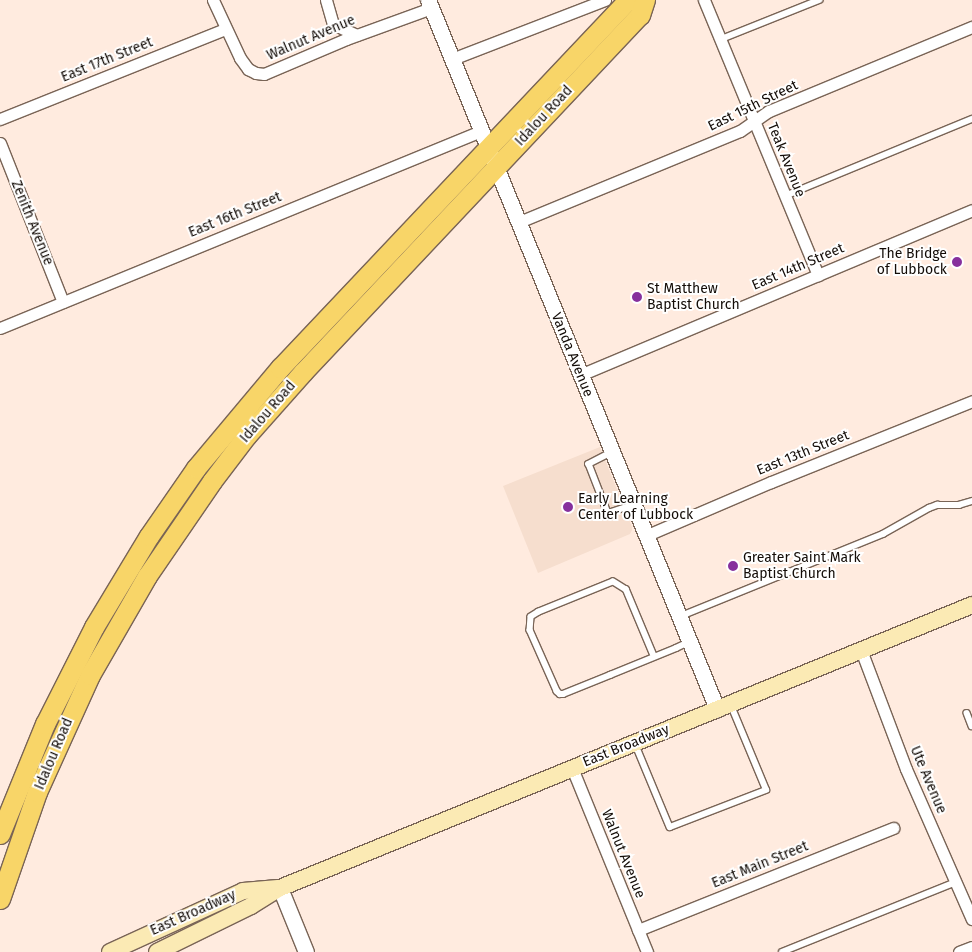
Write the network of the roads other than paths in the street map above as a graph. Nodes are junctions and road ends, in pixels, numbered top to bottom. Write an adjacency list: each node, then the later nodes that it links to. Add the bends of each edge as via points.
1 (213, 0): 12 (street, Walnut Avenue)
2 (326, 0): 13 (street, via 333,24)
3 (572, 0): 10 (street)
4 (605, 0): 10 (street)
5 (631, 0): 19 (main road, Idalou Road)
6 (644, 0): 21 (main road, Idalou Road, via 640,15)
7 (704, 0): 14 (street, Teak Avenue)
8 (819, 0): 14 (lane)
9 (430, 4): 13 (street, Walnut Avenue); 15 (street, Vanda Avenue)
10 (576, 12): 15 (street)
11 (972, 27): 18 (street, East 15th Street)
12 (225, 30): 13 (street, Walnut Avenue, via 248,69 256,74 264,74); 17 (street, East 17th Street)
13 (357, 35)
14 (720, 40): 18 (street, Teak Avenue)
15 (452, 59): 19 (street, Vanda Avenue)
16 (972, 119): 22 (lane)
17 (0, 120)
18 (754, 121): 22 (street, Teak Avenue); 24 (street, East 15th Street, via 740,131)
19 (485, 140): 21 (street, Vanda Avenue); 26 (street, East 16th Street); 45 (main road, Idalou Road, via 280,368 196,468 149,536 94,627 45,724)
20 (0, 143): 26 (street, Zenith Avenue)
21 (496, 168): 24 (street, Vanda Avenue); 48 (main road, Idalou Road, via 273,404 177,530 117,626 68,720 37,792)
22 (785, 196): 25 (street, Teak Avenue)
23 (972, 210): 25 (street, East 14th Street)
24 (518, 222): 28 (street, Vanda Avenue)
25 (818, 276): 28 (street, East 14th Street)
26 (63, 302): 27 (street, East 16th Street)
27 (0, 328)
28 (580, 374): 30 (street, Vanda Avenue)
29 (972, 401): 33 (street, East 13th Street)
30 (612, 452): 32 (street, Vanda Avenue); 32 (lane, via 589,464 608,513)
31 (972, 501): 35 (lane, via 929,508 883,534)
32 (633, 505): 33 (street, Vanda Avenue)
33 (646, 536): 35 (street, Vanda Avenue)
34 (972, 605): 37 (main road, East Broadway)
35 (679, 617): 36 (street, Vanda Avenue)
36 (689, 642): 38 (lane); 39 (street, Vanda Avenue)
37 (861, 650): 39 (main road, East Broadway); 46 (street, Ute Avenue, via 897,746)
38 (654, 657): 38 (lane, via 560,694 530,630 531,617 613,582 626,590)
39 (724, 707): 42 (main road, East Broadway); 42 (lane, via 766,790 670,826)
40 (967, 713): 41 (lane)
41 (972, 726)
42 (635, 743): 43 (main road, East Broadway)
43 (572, 768): 47 (main road, East Broadway); 50 (street, Walnut Avenue)
44 (893, 828): 50 (street, East Main Street)
45 (0, 834)
46 (956, 882): 49 (street, Ute Avenue); 56 (lane)
47 (280, 888): 52 (main road, East Broadway, via 243,891); 53 (main road, East Broadway, via 251,906); 54 (street)
48 (0, 899)
49 (972, 919)
50 (638, 930): 55 (street, Walnut Avenue)
51 (972, 947): 57 (street)
52 (110, 952)
53 (157, 952)
54 (306, 952)
55 (647, 952)
56 (782, 952)
57 (959, 952)

